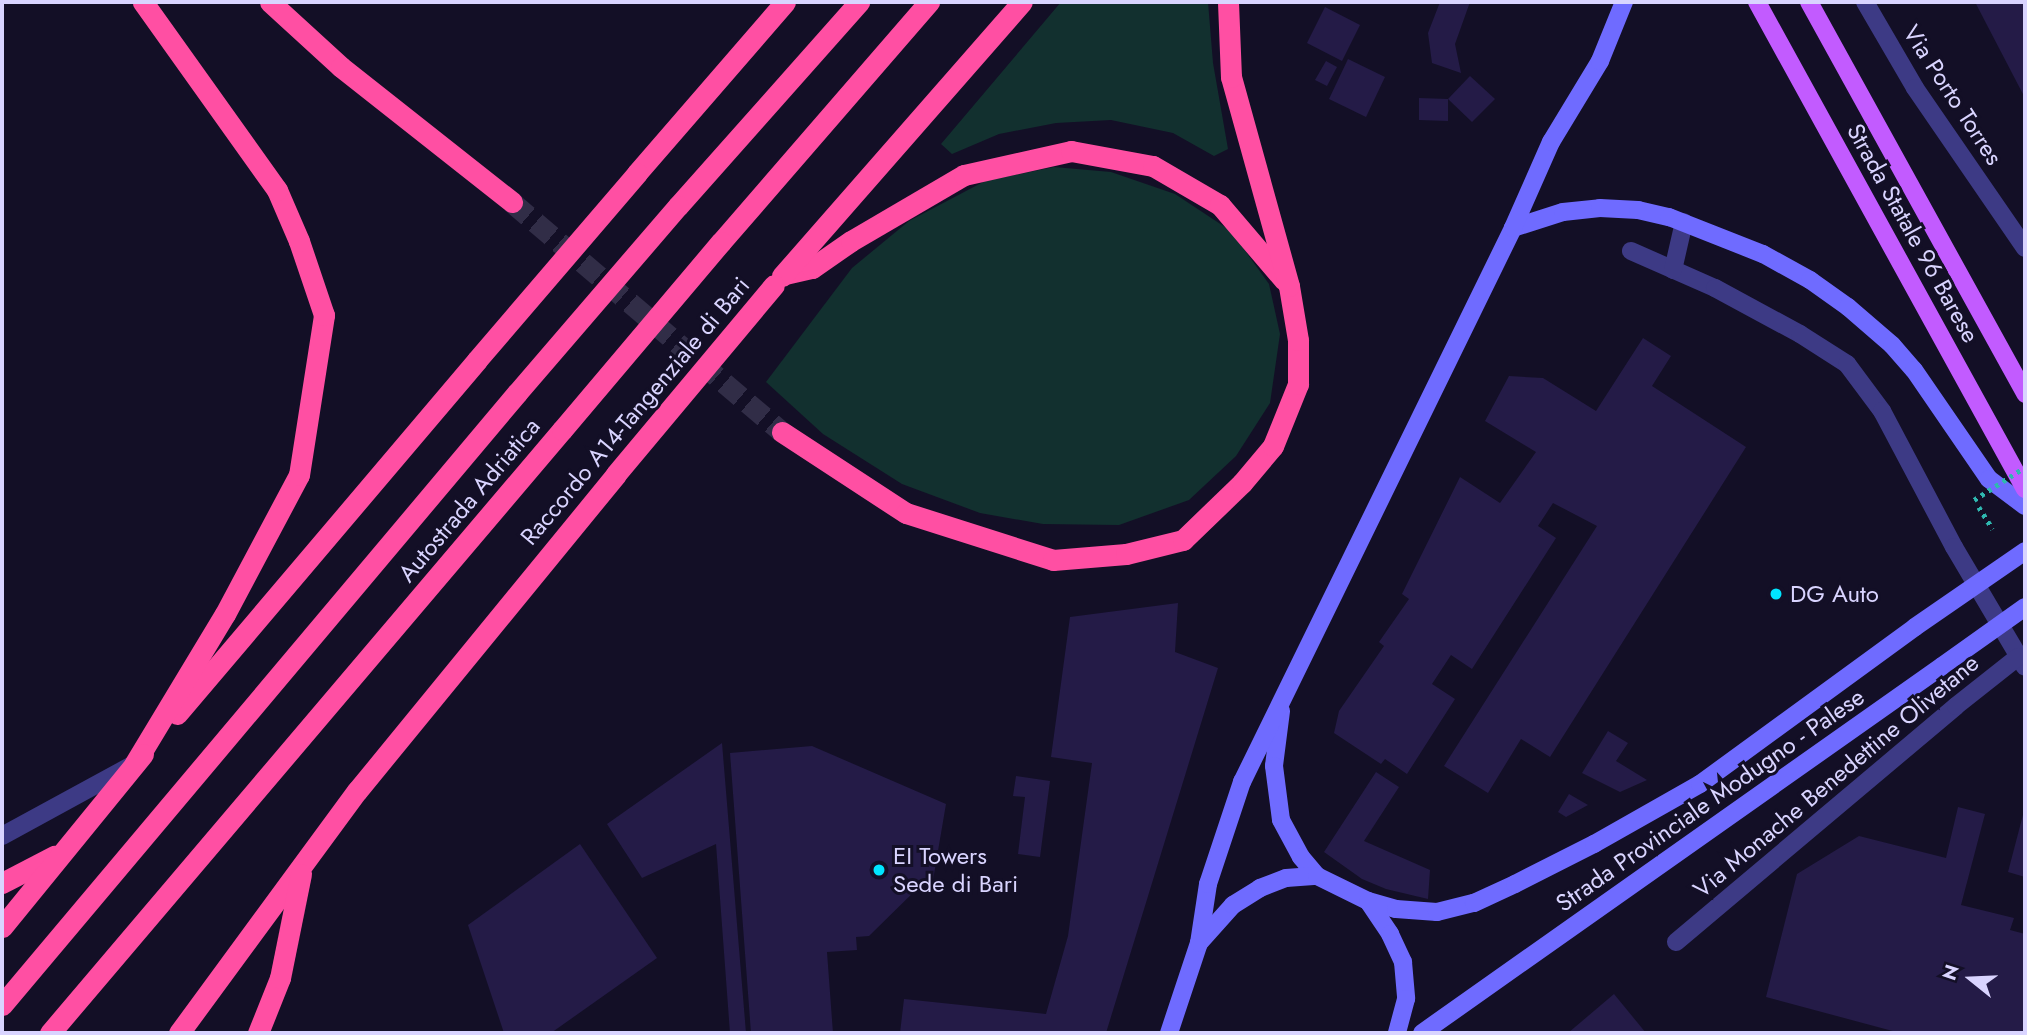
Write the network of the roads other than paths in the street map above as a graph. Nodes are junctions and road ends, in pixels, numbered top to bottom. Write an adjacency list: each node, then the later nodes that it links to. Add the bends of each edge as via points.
1 (143, 2): 28 (highway, via 277,190 324,316 299,475 225,614)
2 (270, 2): 12 (highway, via 341,67)
3 (785, 2): 28 (highway, bridge)
4 (859, 2): 38 (highway, Autostrada Adriatica, bridge, via 517,393)
5 (929, 2): 39 (highway, Autostrada Adriatica, bridge)
6 (1023, 2): 18 (highway, Raccordo A14-Tangenziale di Bari)
7 (1228, 2): 19 (highway, via 1231,77)
8 (1624, 2): 14 (main road, via 1601,61 1551,142)
9 (1758, 2): 22 (main road, Strada Statale 96 Barese)
10 (1809, 2): 20 (main road, Strada Statale 96 Barese)
11 (1865, 2): 15 (street, Via Porto Torres, via 1914,88)
12 (512, 202)
13 (1684, 222): 14 (main road, via 1601,208 1563,212); 17 (street); 23 (main road, via 1763,254 1848,307 1914,370 1989,479)
14 (1513, 228): 27 (main road)
15 (2025, 248)
16 (1631, 251): 17 (street)
17 (1673, 270): 26 (street, via 1715,288 1847,364 1882,411)
18 (779, 279): 19 (highway, via 812,268 964,176 1071,152 1153,166 1220,205); 31 (highway, Raccordo A14-Tangenziale di Bari, bridge, via 357,791)
19 (1289, 286): 21 (highway, via 1298,340 1298,384 1273,446 1183,540 1126,554 1053,560 906,513)
20 (2023, 388)
21 (782, 432)
22 (2025, 489)
23 (2025, 506)
24 (2025, 551): 34 (main road, Strada Provinciale Modugno - Palese, bridge, via 1700,784 1527,878 1474,903 1437,912)
25 (2025, 607): 44 (main road, Strada Provinciale Modugno - Palese, bridge)
26 (2022, 662): 36 (street, Via Monache Benedettine Olivetane, via 1956,706)
27 (1284, 694): 32 (main road, via 1274,766 1281,820); 37 (main road, via 1241,782 1208,884)
28 (135, 763): 29 (street); 30 (highway)
29 (2, 836)
30 (62, 852): 33 (highway); 35 (highway)
31 (303, 865): 40 (highway, Raccordo A14-Tangenziale di Bari); 41 (highway, Raccordo A14-Tangenziale di Bari, via 280,978)
32 (1317, 876): 34 (main road, Strada Provinciale Modugno - Palese); 37 (main road, via 1286,878 1260,888 1233,905)
33 (2, 883)
34 (1368, 901): 43 (main road, via 1403,962 1406,999)
35 (2, 927)
36 (1676, 942)
37 (1199, 943): 42 (main road)
38 (2, 1005)
39 (50, 1033)
40 (179, 1033)
41 (258, 1033)
42 (1169, 1033)
43 (1397, 1033)
44 (1422, 1033)

